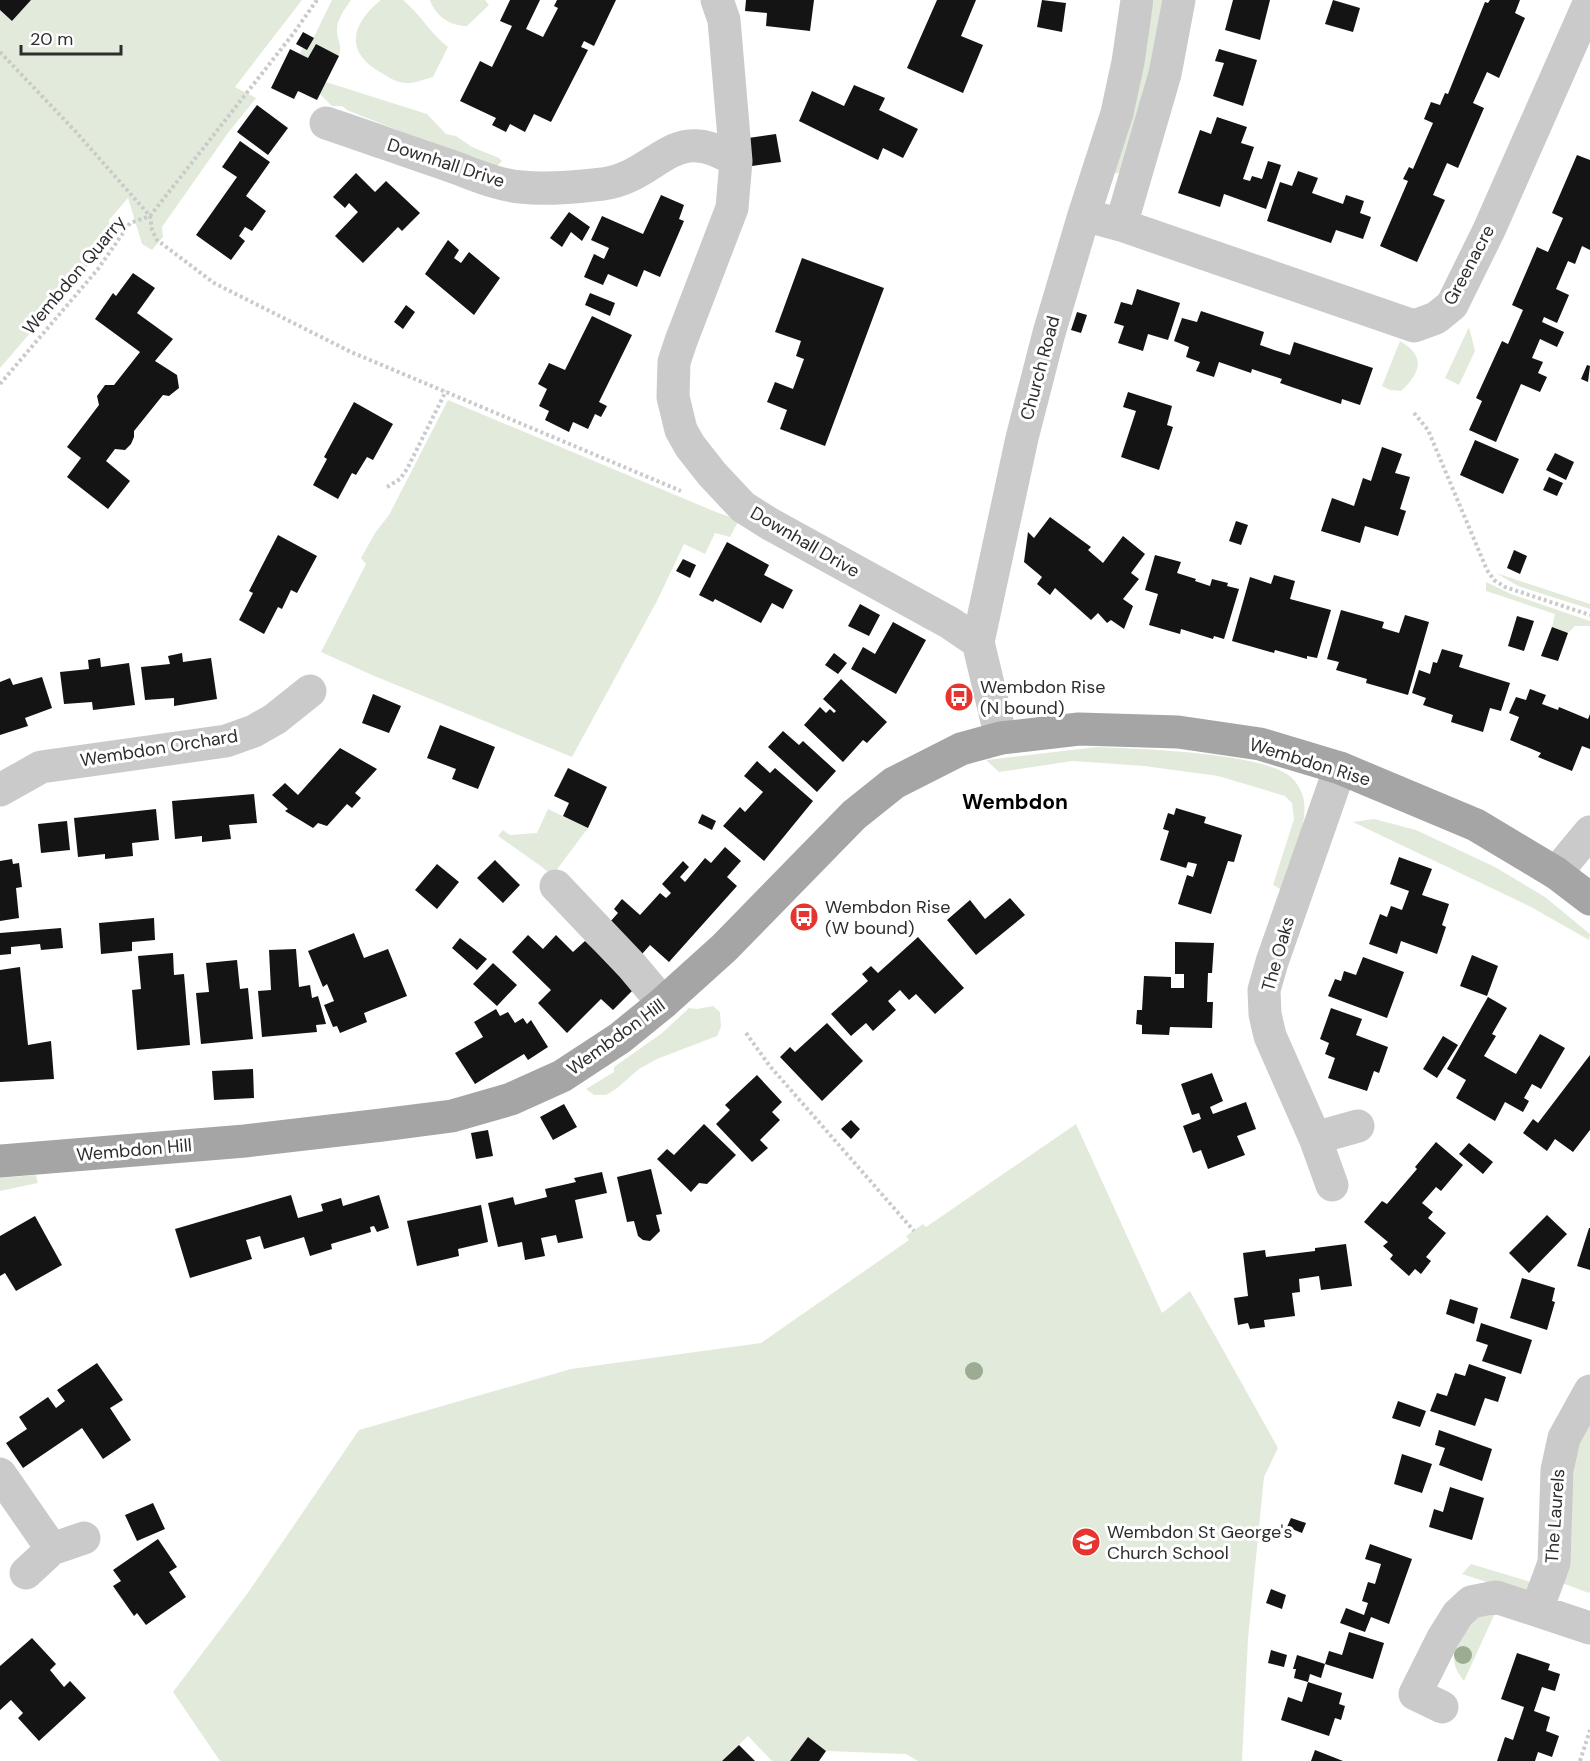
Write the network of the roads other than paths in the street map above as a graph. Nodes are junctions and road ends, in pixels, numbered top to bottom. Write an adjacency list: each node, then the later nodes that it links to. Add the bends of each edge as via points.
1 (717, 0): 6 (street, Downhall Drive, via 724,20)
2 (1137, 0): 7 (street, Church Road, via 1117,113)
3 (1179, 0): 8 (street, via 1165,74)
4 (1590, 1): 8 (street, Greenacre, via 1489,230 1452,305 1436,318 1414,326)
5 (326, 123): 6 (street, Downhall Drive, via 519,187 624,180 685,146 702,145)
6 (736, 161): 9 (street, Downhall Drive, via 732,208 674,362 673,397 681,430 712,474 742,507)
7 (1084, 215): 8 (street, Greenacre); 9 (street, Church Road, via 1022,438)
8 (1121, 225)
9 (978, 642): 11 (street, Church Road)
10 (310, 691): 13 (street, Wembdon Orchard, via 275,719 226,741 41,767)
11 (1001, 738): 12 (main road, Wembdon Rise, via 1079,729 1178,732 1260,744); 18 (main road, Wembdon Hill, via 961,749 894,783 854,815 724,948)
12 (1340, 768): 15 (main road, Wembdon Rise, via 1476,825); 20 (street, The Oaks, via 1264,990 1270,1036)
13 (0, 790)
14 (1590, 832): 15 (street)
15 (1556, 873): 17 (main road, Wembdon Rise)
16 (556, 886): 18 (street)
17 (1590, 899)
18 (663, 1003): 21 (main road, Wembdon Hill, via 621,1038 562,1076 510,1099 452,1116 245,1140)
19 (1358, 1126): 20 (street)
20 (1316, 1138): 22 (street, The Oaks)
21 (0, 1161)
22 (1332, 1185)
23 (1590, 1391): 28 (street, The Laurels, via 1564,1438 1557,1470 1554,1563)
24 (0, 1474): 26 (street)
25 (84, 1538): 26 (street)
26 (52, 1549): 27 (street)
27 (26, 1573)
28 (1537, 1610): 29 (street); 30 (street, via 1496,1597 1471,1602 1458,1614 1415,1694)
29 (1590, 1628)
30 (1442, 1707)

